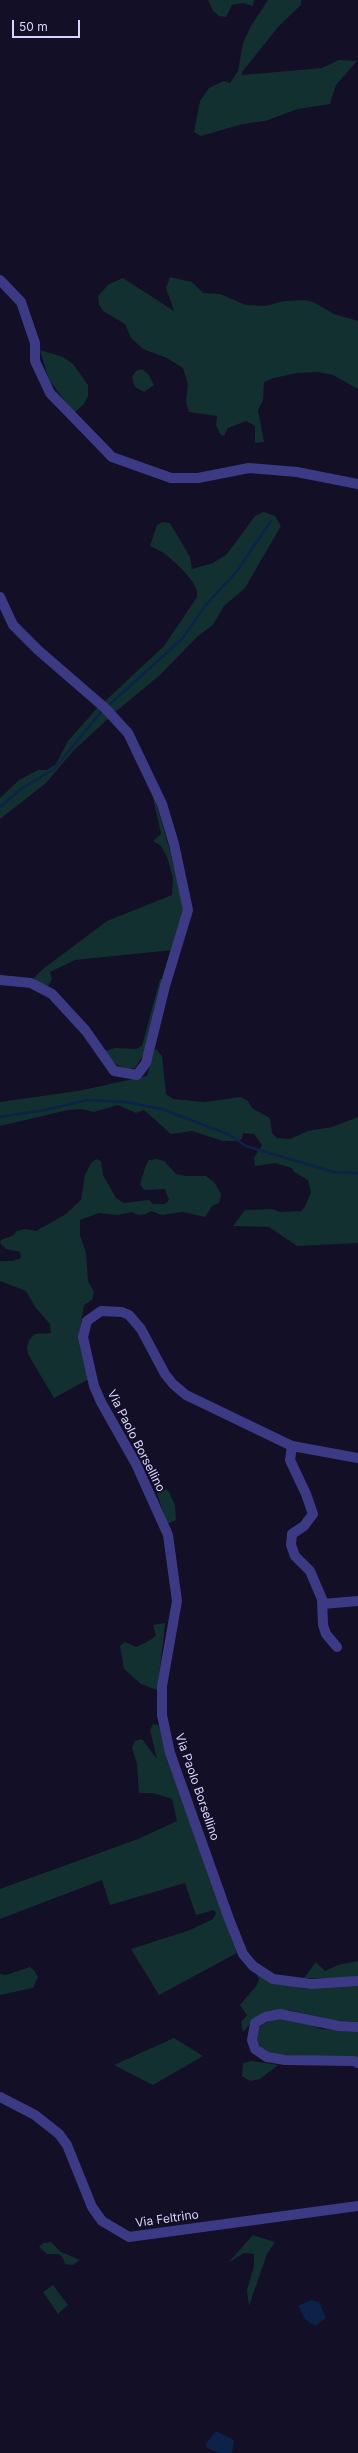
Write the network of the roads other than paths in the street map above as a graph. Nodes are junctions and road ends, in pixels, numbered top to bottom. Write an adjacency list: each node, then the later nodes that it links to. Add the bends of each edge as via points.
1 (0, 280): 2 (street, via 21,302 35,343 35,361 50,393 112,457 171,478 198,478 249,468 297,472)
2 (358, 484)
3 (0, 597): 4 (street, via 13,625 105,708 128,733 162,804 174,844 188,910 165,986 146,1063 137,1075 114,1071 86,1031 52,994 32,983)
4 (0, 980)
5 (292, 1446): 6 (street, Via Paolo Borsellino); 8 (street, via 290,1460 313,1514 304,1526 292,1534 291,1545 295,1556 310,1572); 10 (street, Via Paolo Borsellino, via 202,1403 173,1384 156,1360 141,1329 129,1315 101,1311 87,1321 83,1337 94,1386 136,1464 168,1536 177,1601 162,1686 162,1715 170,1753 228,1919 243,1954 253,1966 273,1979 312,1984)
6 (358, 1458)
7 (358, 1601): 8 (street)
8 (323, 1604): 9 (street, via 326,1634)
9 (337, 1647)
10 (358, 1981)
11 (358, 2027): 12 (street, via 339,2026 280,2014 256,2023 252,2040 255,2049 267,2057)
12 (358, 2063)
13 (0, 2097): 14 (street, Via Feltrino, via 35,2115 59,2134 67,2145 92,2207 110,2228 129,2237)
14 (358, 2206)

